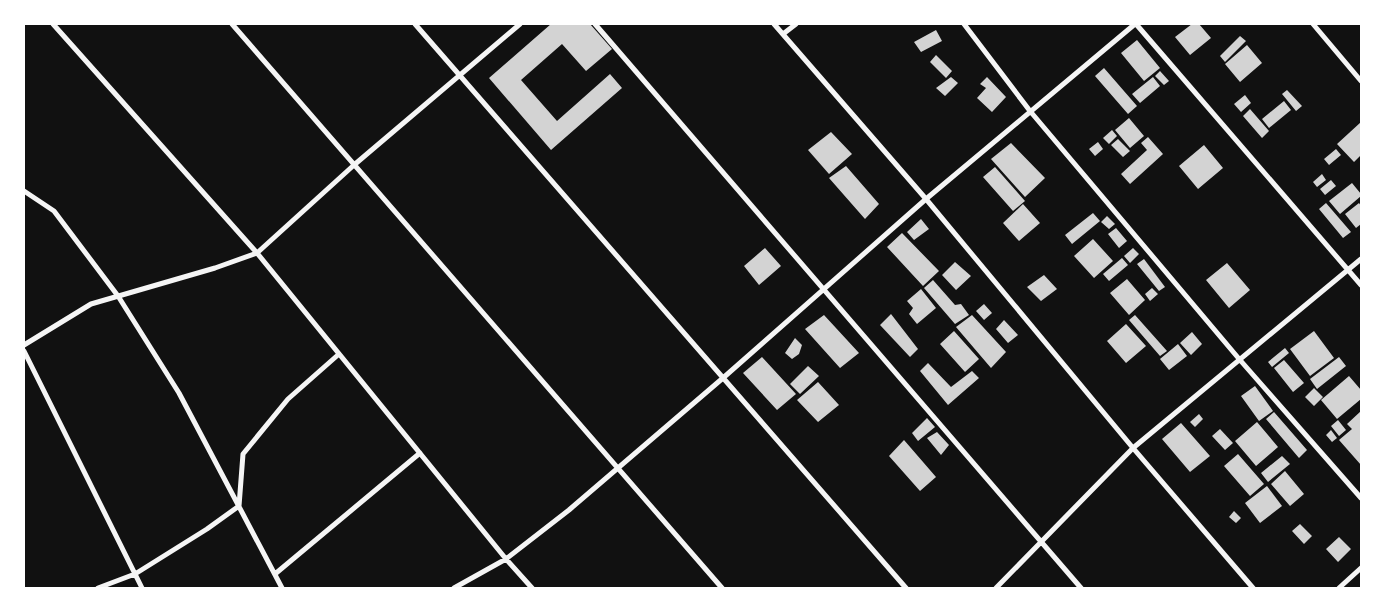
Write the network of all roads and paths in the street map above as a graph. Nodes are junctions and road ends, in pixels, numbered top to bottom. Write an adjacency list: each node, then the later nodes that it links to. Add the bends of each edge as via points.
1 (53, 24): 18 (street)
2 (232, 24): 15 (street)
3 (415, 24): 12 (street)
4 (520, 24): 12 (street)
5 (595, 24): 22 (street)
6 (774, 24): 11 (street)
7 (796, 24): 11 (street)
8 (964, 24): 14 (street)
9 (1136, 24): 14 (street); 20 (street)
10 (1313, 24): 13 (street)
11 (783, 34): 17 (street)
12 (460, 75): 15 (street); 28 (street)
13 (1361, 81)
14 (1030, 111): 17 (street); 27 (street)
15 (354, 165): 18 (street); 31 (street)
16 (24, 191): 23 (street, via 54,211)
17 (926, 199): 22 (street); 29 (street)
18 (257, 253): 23 (street); 26 (street)
19 (1361, 259): 20 (street)
20 (1348, 270): 21 (street); 27 (street)
21 (1361, 285)
22 (824, 290): 28 (street); 34 (street)
23 (118, 296): 24 (street, via 91,304); 33 (street, via 180,393)
24 (24, 345)
25 (24, 351): 37 (street)
26 (339, 354): 30 (street); 33 (street, via 288,399 243,454)
27 (1240, 360): 29 (street); 32 (street)
28 (723, 378): 31 (street); 45 (street)
29 (1133, 448): 34 (street); 48 (street)
30 (420, 453): 35 (street); 38 (street)
31 (617, 468): 35 (street); 44 (street)
32 (1361, 498)
33 (239, 506): 37 (street); 38 (street)
34 (1040, 541): 46 (street); 47 (street)
35 (506, 559): 42 (street); 43 (street)
36 (1361, 568): 49 (street)
37 (135, 574): 39 (street); 40 (street)
38 (274, 574): 41 (street)
39 (98, 588)
40 (142, 588)
41 (282, 588)
42 (454, 588)
43 (532, 588)
44 (722, 588)
45 (906, 588)
46 (996, 588)
47 (1081, 588)
48 (1253, 588)
49 (1339, 588)

